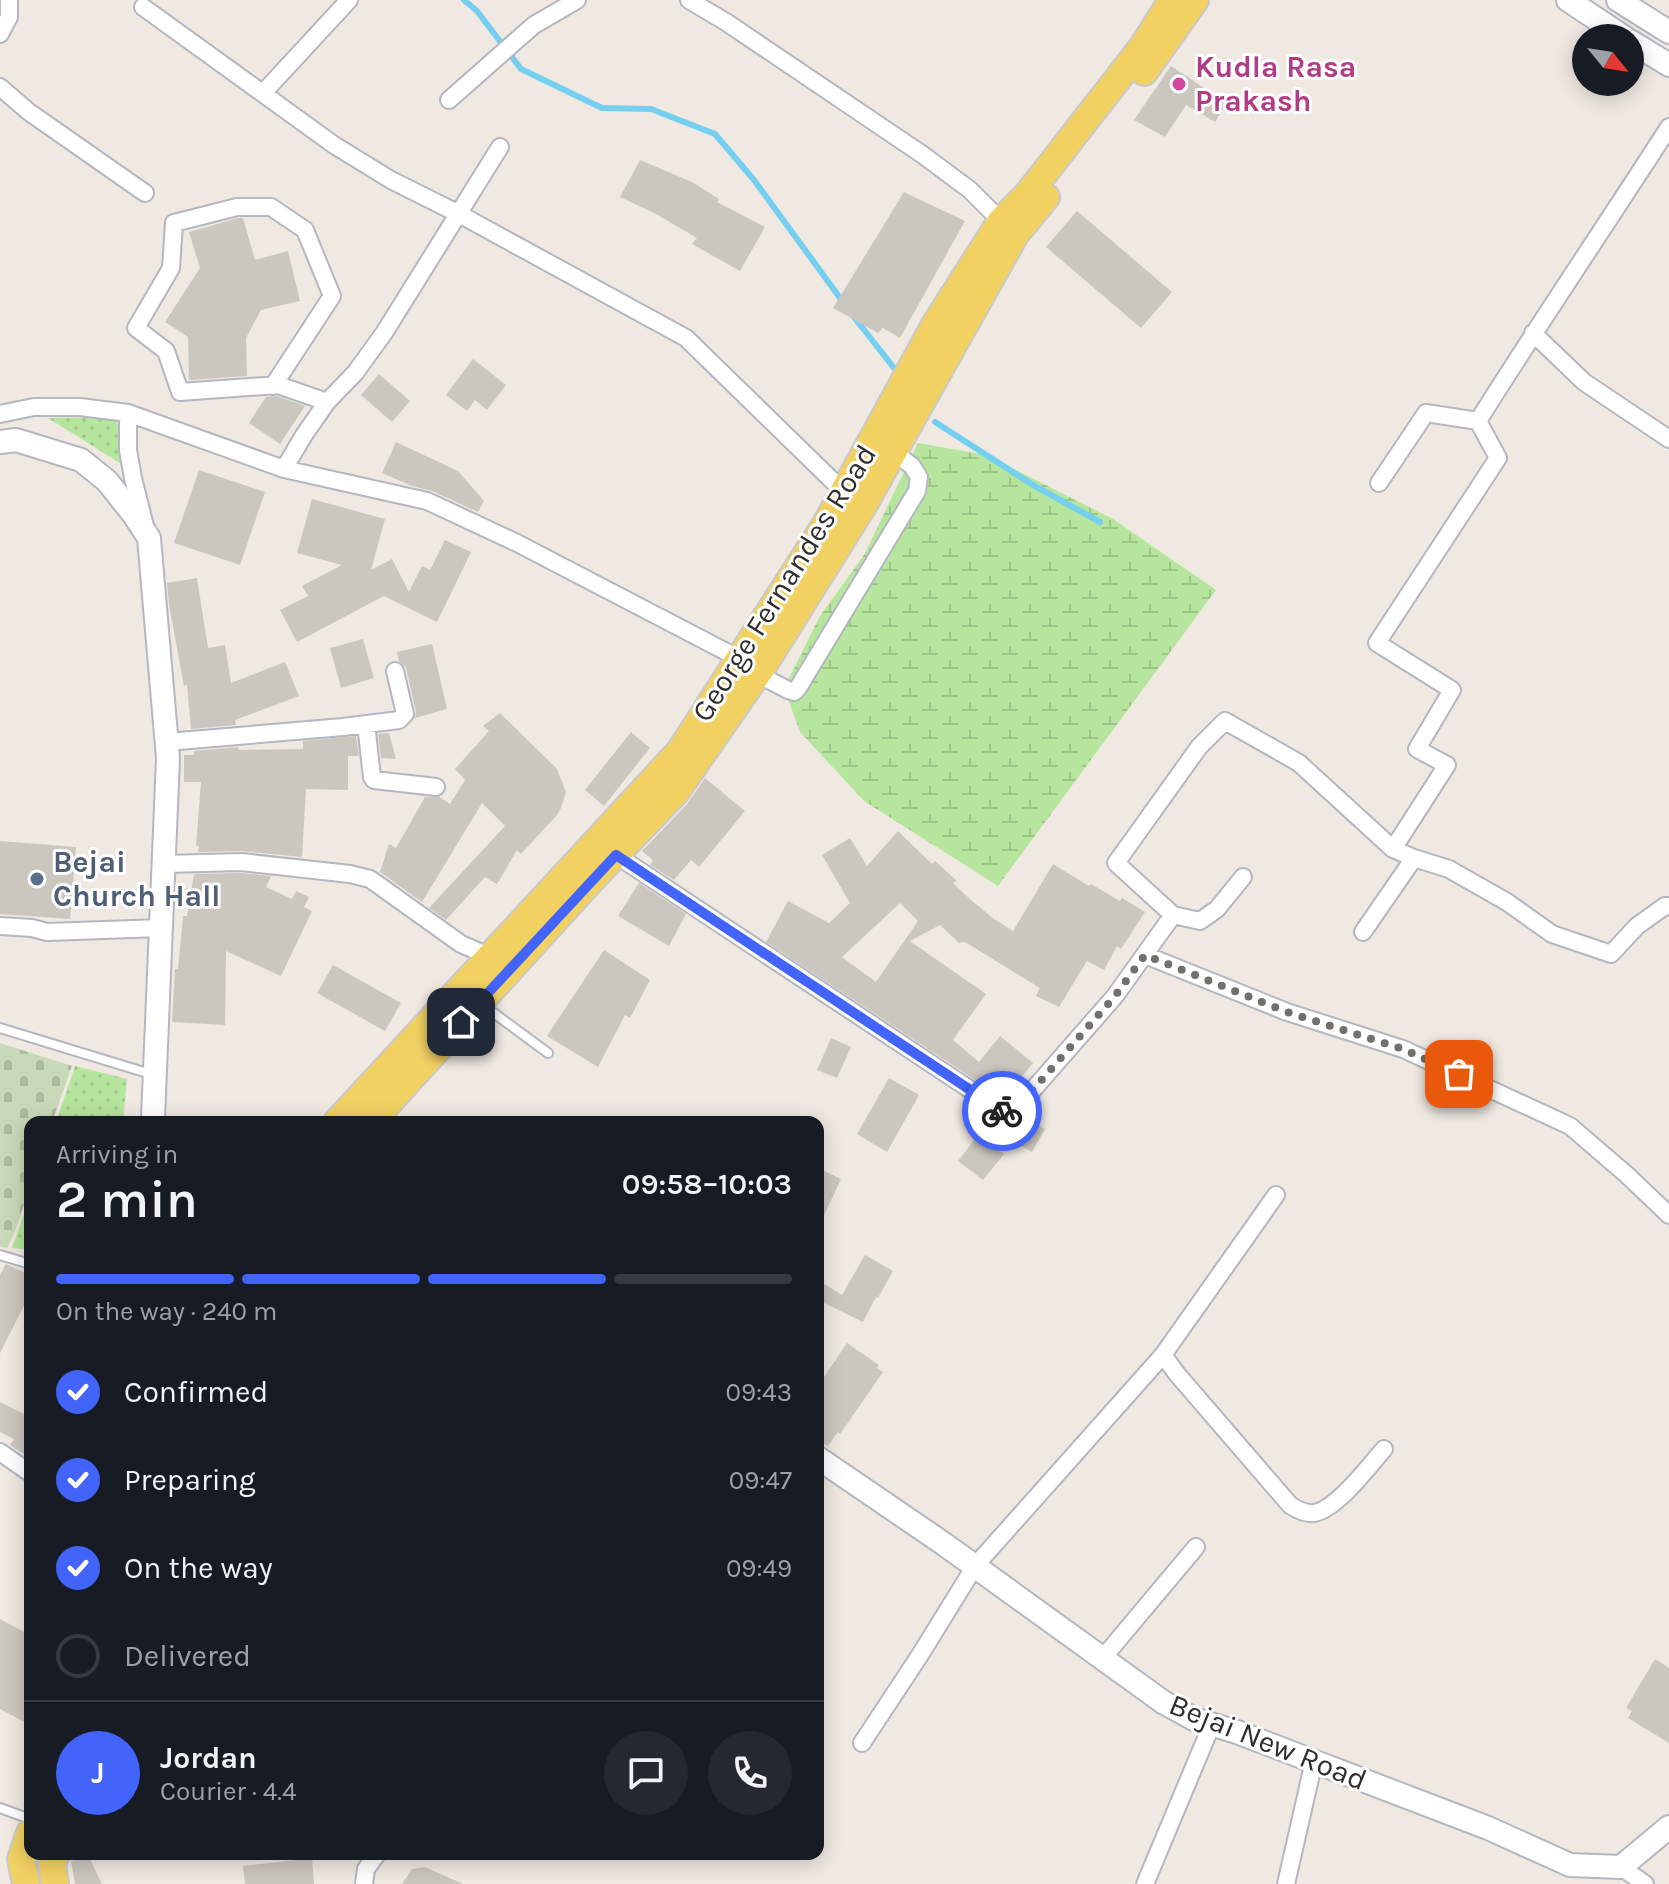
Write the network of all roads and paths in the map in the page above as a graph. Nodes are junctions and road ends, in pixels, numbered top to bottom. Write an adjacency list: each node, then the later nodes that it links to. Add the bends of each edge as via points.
1 (9, 0): 12 (street, via 9,17)
2 (349, 0): 16 (street)
3 (577, 0): 17 (street, via 534,25)
4 (689, 0): 22 (street, via 923,155 970,190)
5 (1172, 0): 22 (main road, George Fernandes Road)
6 (1195, 0): 22 (main road, George Fernandes Road, via 1081,155)
7 (1568, 0): 10 (street)
8 (1618, 0): 11 (street)
9 (143, 7): 16 (street)
10 (1604, 24)
11 (1669, 32)
12 (0, 34)
13 (1644, 50): 14 (street)
14 (1669, 65)
15 (0, 87): 20 (street)
16 (263, 93): 21 (street, via 334,145)
17 (449, 100)
18 (1669, 127): 23 (street)
19 (500, 147): 21 (street)
20 (145, 193)
21 (459, 214): 25 (street, via 384,333); 34 (street, via 686,338)
22 (1008, 228): 31 (main road, George Fernandes Road); 34 (main road, George Fernandes Road, via 936,323)
23 (1533, 333): 28 (street); 29 (street, via 1584,382)
24 (273, 386): 24 (street, via 180,392 166,351 136,328 171,268 174,223 237,207 271,207 305,230 332,296); 25 (street)
25 (327, 402): 32 (street)
26 (128, 413): 27 (street, via 34,407); 32 (street); 35 (street, via 128,450)
27 (0, 414)
28 (1478, 421): 33 (street, via 1426,413); 41 (street, via 1498,458 1377,643 1452,690 1417,749 1447,765)
29 (1669, 439)
30 (0, 442): 35 (street, via 16,440 81,460 107,481)
31 (894, 452): 36 (main road, George Fernandes Road, via 863,506); 36 (street, via 919,477 917,491 798,688 788,690)
32 (284, 469): 36 (street, via 427,501)
33 (1379, 483)
34 (844, 492): 36 (main road, George Fernandes Road)
35 (149, 538): 39 (street)
36 (749, 666): 42 (main road, George Fernandes Road, via 675,793); 52 (main road, George Fernandes Road, via 680,751)
37 (395, 671): 38 (street, via 404,717)
38 (366, 724): 39 (street); 40 (street, via 374,780)
39 (167, 742): 44 (street)
40 (436, 787)
41 (1393, 849): 43 (street); 47 (street, via 1299,763 1225,721 1199,747 1116,863)
42 (616, 855): 51 (street, via 1010,1116); 53 (main road, George Fernandes Road)
43 (1414, 858): 46 (street, via 1449,869 1552,934 1611,954 1637,926); 50 (street)
44 (165, 864): 49 (street); 52 (street, via 241,862 370,879 461,944)
45 (1243, 877): 47 (street, via 1200,921)
46 (1669, 906)
47 (1173, 915): 51 (street)
48 (0, 926): 49 (street, via 47,932)
49 (162, 928): 56 (street)
50 (1363, 932)
51 (1145, 955): 61 (street, via 1287,1012 1403,1049 1570,1126)
52 (491, 957): 58 (main road, George Fernandes Road)
53 (480, 1002): 55 (lane); 59 (main road, George Fernandes Road)
54 (0, 1028): 56 (lane)
55 (548, 1053)
56 (155, 1075): 57 (street)
57 (153, 1116)
58 (343, 1116)
59 (376, 1116)
60 (1276, 1195): 64 (street)
61 (1669, 1215)
62 (0, 1255): 63 (lane)
63 (24, 1262)
64 (1163, 1355): 65 (street, via 1300,1511 1314,1513 1334,1502); 70 (street)
65 (1384, 1449)
66 (0, 1452): 68 (street)
67 (824, 1462): 70 (street, Bejai New Road)
68 (24, 1469)
69 (1196, 1547): 71 (street)
70 (975, 1566): 71 (street, Bejai New Road); 73 (street)
71 (1102, 1659): 72 (street, Bejai New Road, via 1163,1702)
72 (1212, 1724): 74 (street, Bejai New Road); 86 (street)
73 (862, 1743)
74 (1314, 1761): 81 (street, Bejai New Road, via 1570,1865); 87 (street)
75 (0, 1808): 76 (lane)
76 (24, 1817)
77 (1669, 1827): 81 (street)
78 (24, 1850): 83 (main road)
79 (54, 1860): 84 (main road)
80 (373, 1860): 85 (street)
81 (1621, 1867): 82 (street)
82 (1645, 1883)
83 (26, 1884)
84 (55, 1884)
85 (364, 1884)
86 (1145, 1884)
87 (1286, 1884)

